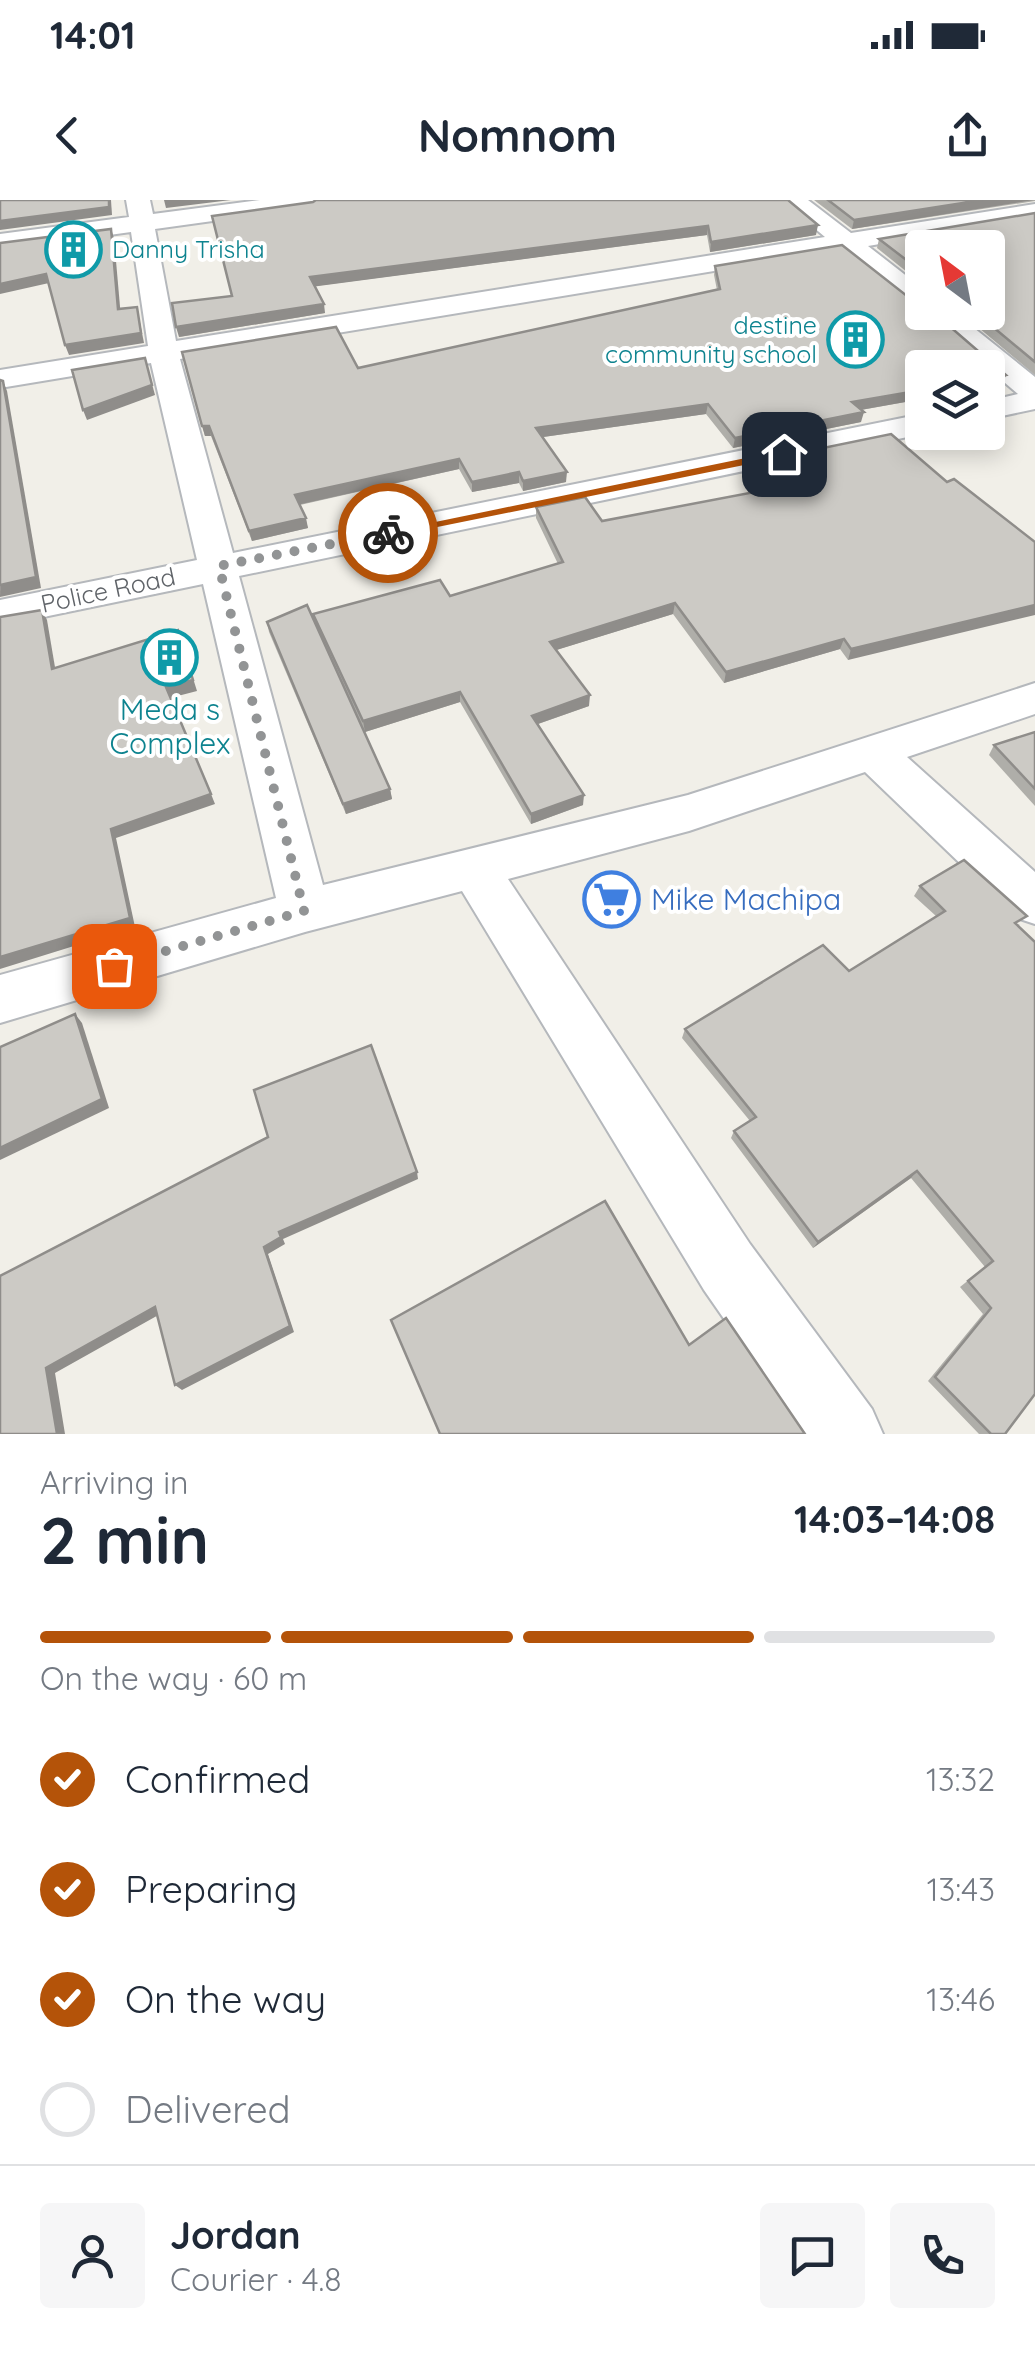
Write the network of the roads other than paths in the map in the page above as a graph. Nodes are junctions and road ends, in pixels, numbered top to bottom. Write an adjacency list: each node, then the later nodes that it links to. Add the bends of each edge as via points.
1 (314, 200): 4 (street)
2 (793, 200): 5 (street)
3 (1035, 210): 5 (street)
4 (140, 211): 6 (street); 9 (street)
5 (847, 240): 7 (street); 9 (street)
6 (0, 242)
7 (905, 287)
8 (958, 330): 11 (street)
9 (163, 350): 10 (street); 15 (street)
10 (0, 379)
11 (1035, 392)
12 (1035, 400): 13 (street)
13 (1005, 406)
14 (905, 428): 15 (street, Police Road)
15 (219, 566): 16 (street, Police Road); 21 (street)
16 (0, 613)
17 (1035, 698): 18 (street)
18 (873, 752): 19 (street, via 689,813); 20 (street)
19 (475, 870): 21 (street); 23 (street, via 727,1267)
20 (1035, 902)
21 (304, 911): 22 (street)
22 (0, 999)
23 (847, 1434)

